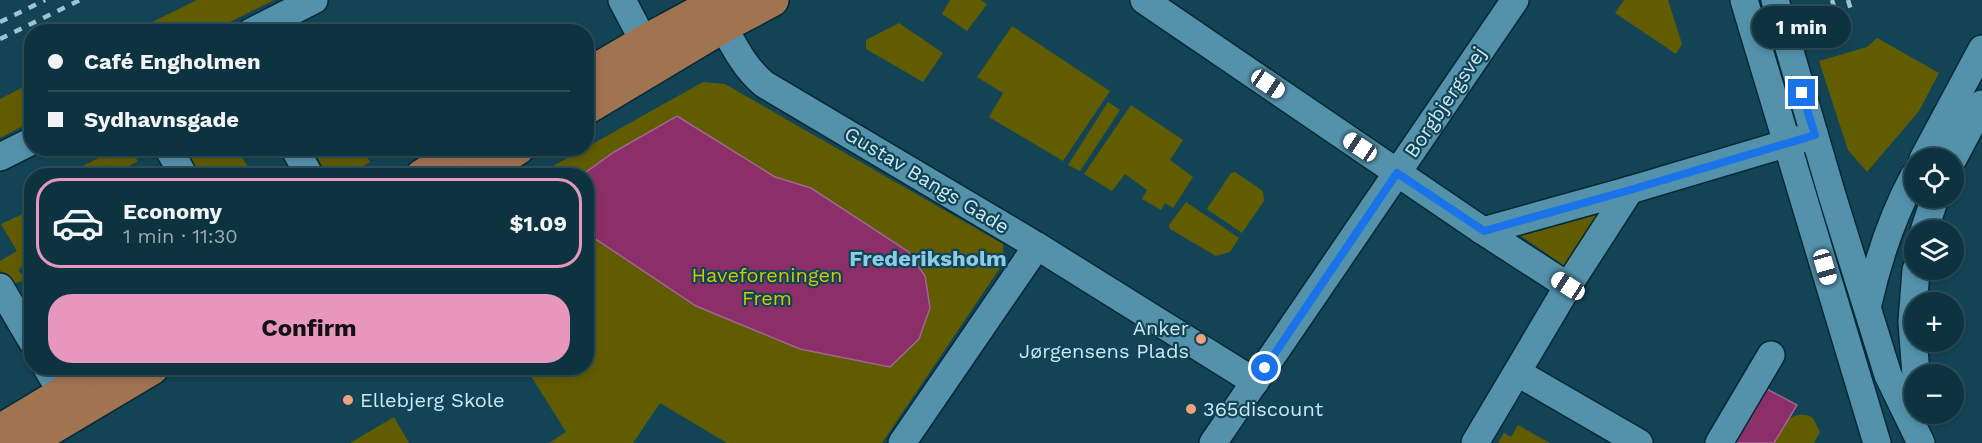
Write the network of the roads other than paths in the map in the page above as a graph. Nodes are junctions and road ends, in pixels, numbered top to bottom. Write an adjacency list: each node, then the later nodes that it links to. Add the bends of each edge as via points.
1 (314, 0): 9 (street)
2 (622, 0): 10 (street)
3 (772, 0): 8 (main road)
4 (1144, 0): 25 (street)
5 (1515, 0): 25 (street, Borgbjergsvej)
6 (1744, 0): 16 (street)
7 (1775, 0): 15 (street)
8 (723, 13): 10 (main road); 13 (main road); 29 (street, Gustav Bangs Gade, via 741,58 764,84)
9 (267, 24)
10 (644, 42): 12 (main road)
11 (1982, 49): 18 (street)
12 (594, 71)
13 (594, 102)
14 (1982, 104): 19 (street)
15 (1815, 135): 16 (street); 33 (street)
16 (1787, 143): 26 (street); 42 (street)
17 (24, 145): 22 (street)
18 (1929, 148)
19 (1959, 148)
20 (454, 156): 23 (main road)
21 (505, 156): 24 (main road)
22 (0, 157)
23 (435, 168)
24 (486, 168)
25 (1397, 173): 28 (street); 41 (street, Borgbjergsvej)
26 (1630, 190): 28 (street); 31 (street)
27 (1904, 197): 33 (street, via 1888,231)
28 (1484, 231): 31 (street)
29 (1037, 246): 41 (street, Gustav Bangs Gade); 46 (street)
30 (1915, 280): 36 (street, via 1912,322)
31 (1568, 286): 37 (street)
32 (0, 287): 34 (street)
33 (1867, 308): 42 (street, via 1863,371); 44 (street, via 1892,387)
34 (24, 328)
35 (1771, 355): 50 (street)
36 (1915, 364)
37 (1518, 373): 48 (street); 49 (street)
38 (76, 375): 40 (main road)
39 (140, 375): 45 (main road)
40 (55, 380): 43 (main road)
41 (1255, 382): 47 (street, Borgbjergsvej)
42 (1866, 407): 51 (street)
43 (0, 431)
44 (1919, 432)
45 (26, 443)
46 (902, 443)
47 (1214, 443)
48 (1475, 443)
49 (1640, 443)
50 (1719, 443)
51 (1877, 443)

